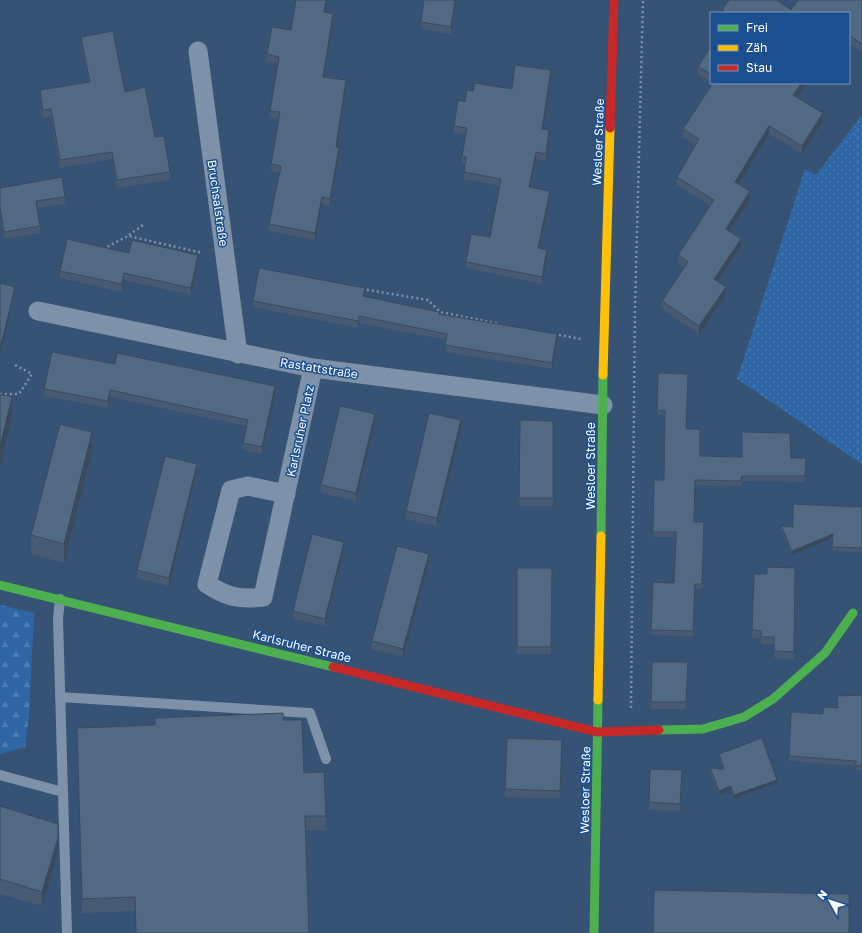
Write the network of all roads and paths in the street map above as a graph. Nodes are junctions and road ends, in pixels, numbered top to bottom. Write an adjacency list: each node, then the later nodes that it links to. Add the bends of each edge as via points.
1 (614, 0): 17 (street, Wesloer Straße)
2 (643, 0): 23 (path, via 635,307)
3 (198, 51): 7 (street, Bruchsalstraße)
4 (143, 225): 5 (path)
5 (128, 236): 6 (path); 7 (path)
6 (102, 250)
7 (226, 258): 13 (street, Bruchsalstraße)
8 (361, 288): 10 (path, via 428,300 440,312)
9 (38, 311): 13 (street, Rastattstraße)
10 (503, 325)
11 (548, 333): 12 (path)
12 (585, 340)
13 (238, 354): 15 (street, Rastattstraße)
14 (15, 365): 16 (path, via 32,374 19,394)
15 (313, 368): 17 (street, Rastattstraße); 18 (street, Karlsruher Platz)
16 (0, 394)
17 (603, 405): 24 (street, Wesloer Straße)
18 (286, 494): 18 (street, Karlsruher Platz, via 263,597 245,599 222,594 207,584 231,490 248,486)
19 (0, 585): 20 (street, Karlsruher Straße)
20 (60, 599): 22 (lane); 24 (street, Karlsruher Straße)
21 (853, 613): 23 (street, Karlsruher Straße, via 825,653 773,699 744,717 703,729)
22 (60, 697): 25 (lane, via 310,713); 27 (lane)
23 (631, 730): 24 (street, Karlsruher Straße)
24 (597, 732): 29 (street, Wesloer Straße)
25 (326, 759)
26 (0, 775): 27 (lane)
27 (63, 792): 28 (lane)
28 (67, 933)
29 (594, 933)

